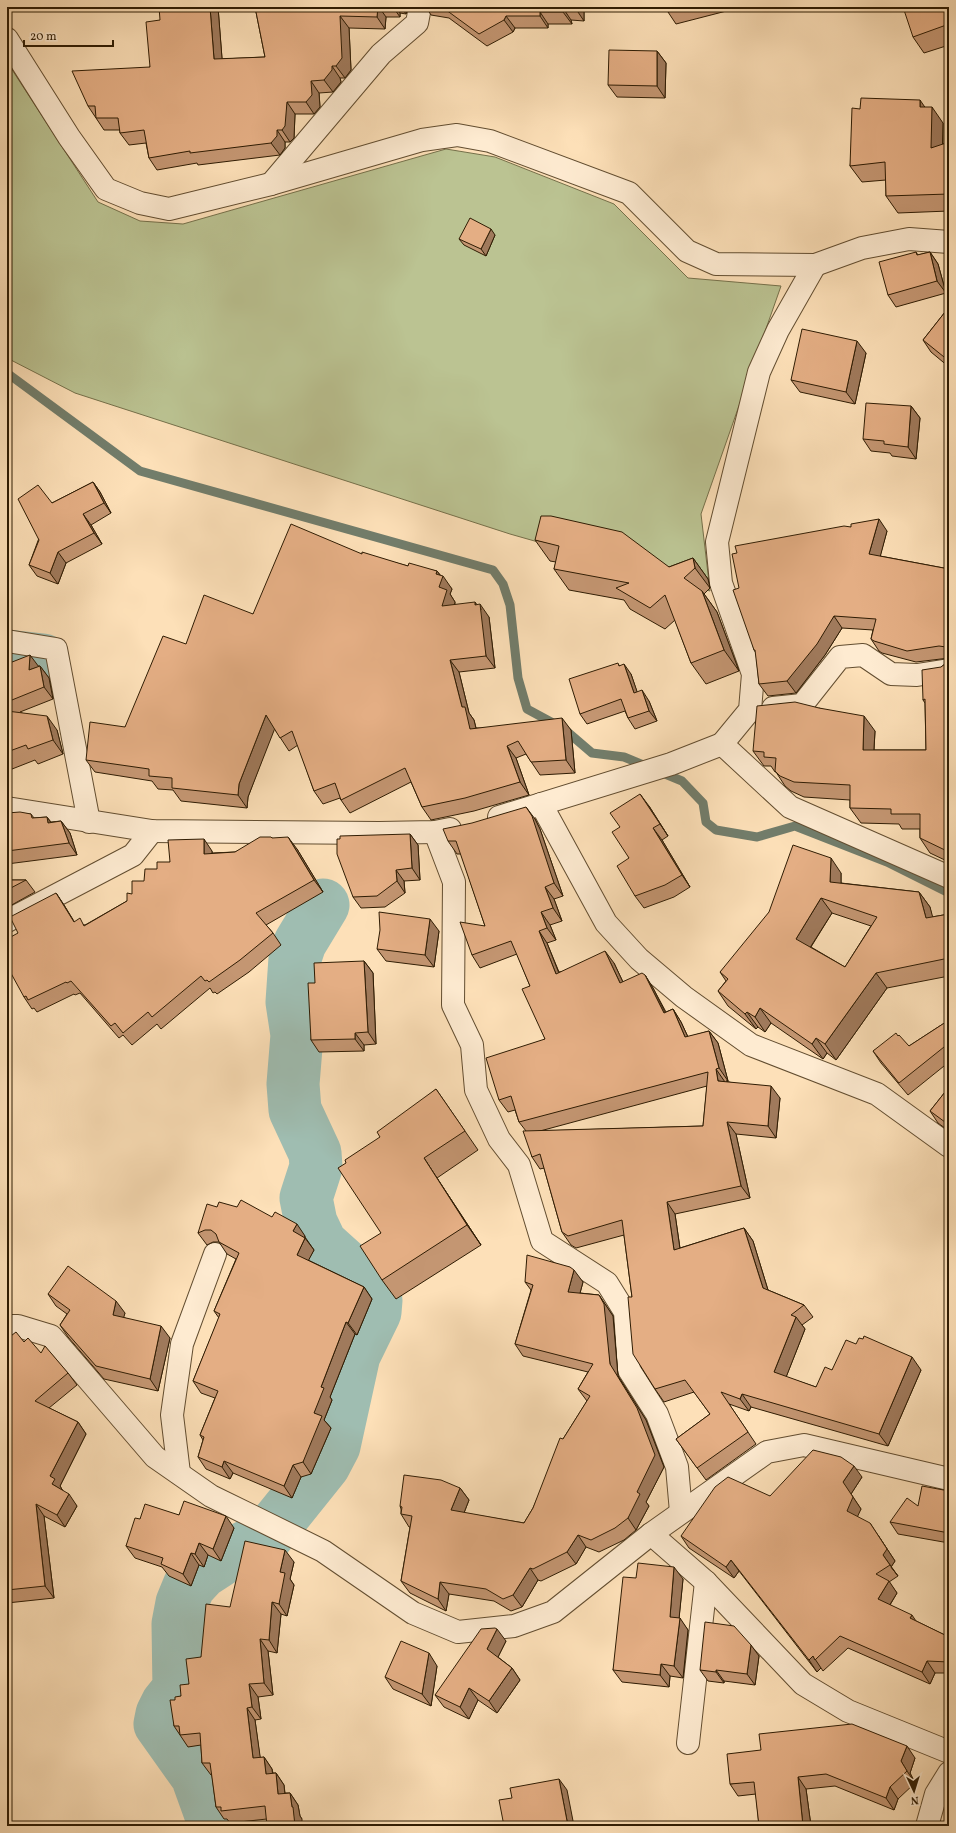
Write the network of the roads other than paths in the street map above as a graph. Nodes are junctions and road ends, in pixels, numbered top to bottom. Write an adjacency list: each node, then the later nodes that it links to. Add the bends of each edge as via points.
1 (420, 7): 3 (street, via 417,23 381,54)
2 (7, 39): 3 (street, via 69,137 106,188 140,203 169,209)
3 (271, 184): 5 (street, via 422,140 457,135 490,142 629,193 687,251 716,264)
4 (949, 242): 5 (street, via 909,239 862,248)
5 (815, 265): 8 (street, via 778,330 759,372 717,542 721,583 753,674)
6 (7, 641): 12 (street, via 56,649)
7 (949, 670): 8 (street, via 917,675 892,674 863,656 840,657 802,705)
8 (750, 710): 9 (street)
9 (722, 744): 10 (street, via 671,764); 15 (street, via 790,808)
10 (541, 804): 14 (street, via 474,824); 17 (street, via 606,923 639,958 684,997 751,1045 877,1094)
11 (7, 808): 12 (street)
12 (89, 822): 13 (street)
13 (152, 831): 14 (street); 16 (street, via 133,855)
14 (435, 832): 22 (street, via 454,882 453,1005 472,1045 476,1090 499,1139 519,1164 542,1241 607,1283 625,1312 629,1370 657,1414 677,1467)
15 (949, 877)
16 (7, 921)
17 (949, 1146)
18 (215, 1254): 20 (street, via 182,1344 172,1415)
19 (7, 1326): 20 (street, via 18,1326 50,1336 155,1457)
20 (178, 1473): 23 (street, via 211,1496 323,1551 413,1614 458,1632 514,1626 553,1612)
21 (949, 1479): 22 (street, via 804,1445 767,1452)
22 (681, 1512): 23 (street)
23 (651, 1534): 24 (street)
24 (706, 1582): 25 (street); 26 (street, via 803,1684 848,1711)
25 (688, 1743)
26 (949, 1752)
27 (949, 1773): 28 (street, via 936,1794)
28 (926, 1826)

